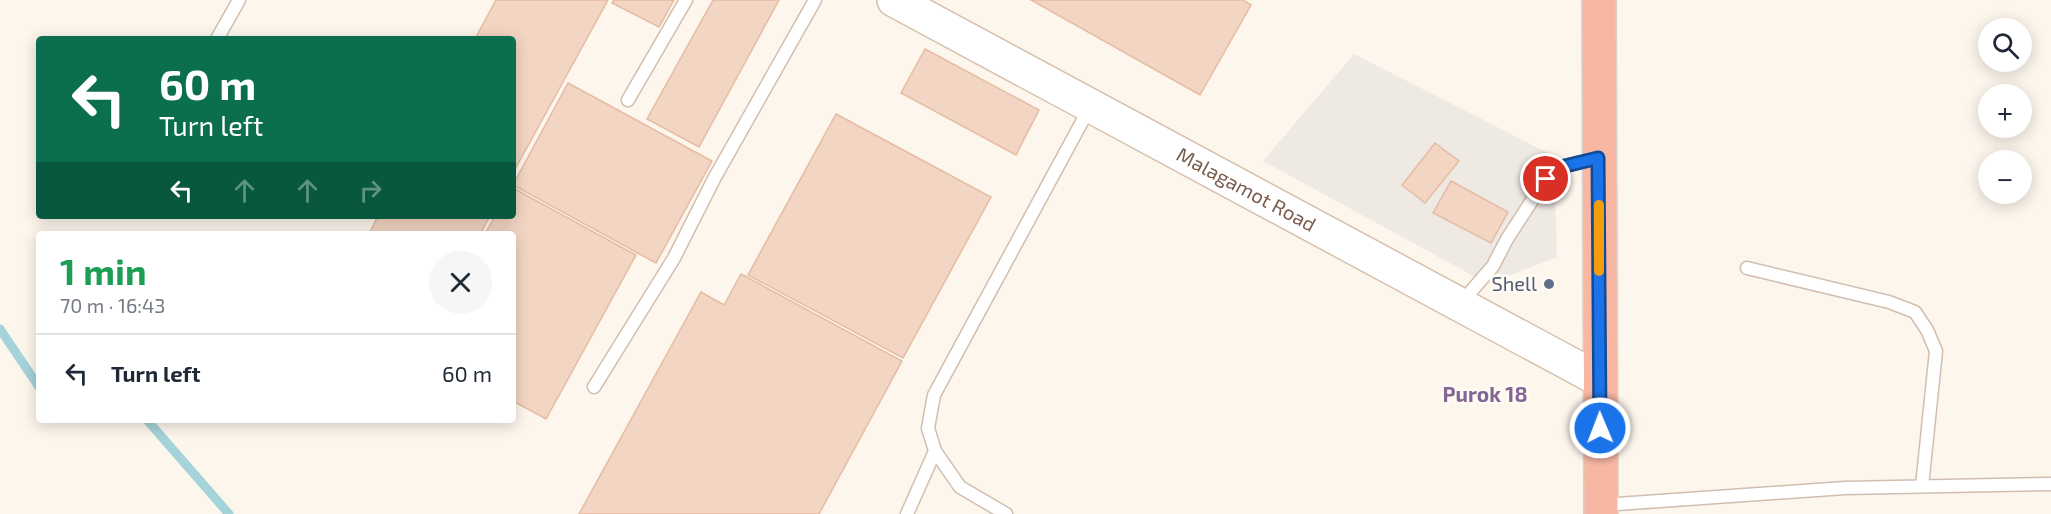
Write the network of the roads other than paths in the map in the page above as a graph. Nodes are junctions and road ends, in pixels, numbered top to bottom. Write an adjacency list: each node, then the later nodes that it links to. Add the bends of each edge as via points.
1 (240, 0): 6 (lane)
2 (686, 0): 7 (lane)
3 (815, 0): 13 (lane, via 674,258)
4 (894, 0): 8 (street, Malagamot Road)
5 (1599, 0): 9 (highway)
6 (219, 36)
7 (628, 100)
8 (1090, 106): 11 (street, Malagamot Road); 14 (lane, via 934,395 928,428)
9 (1598, 158): 11 (lane, via 1565,166 1546,179 1494,266); 12 (highway)
10 (1747, 268): 16 (lane, via 1915,312 1936,351)
11 (1458, 306): 12 (street, Malagamot Road)
12 (1600, 380): 17 (highway)
13 (594, 387)
14 (935, 451): 18 (lane); 19 (lane, via 960,487)
15 (2051, 484): 16 (lane)
16 (1923, 486): 17 (lane, via 1845,488)
17 (1601, 509)
18 (908, 514)
19 (1006, 514)

